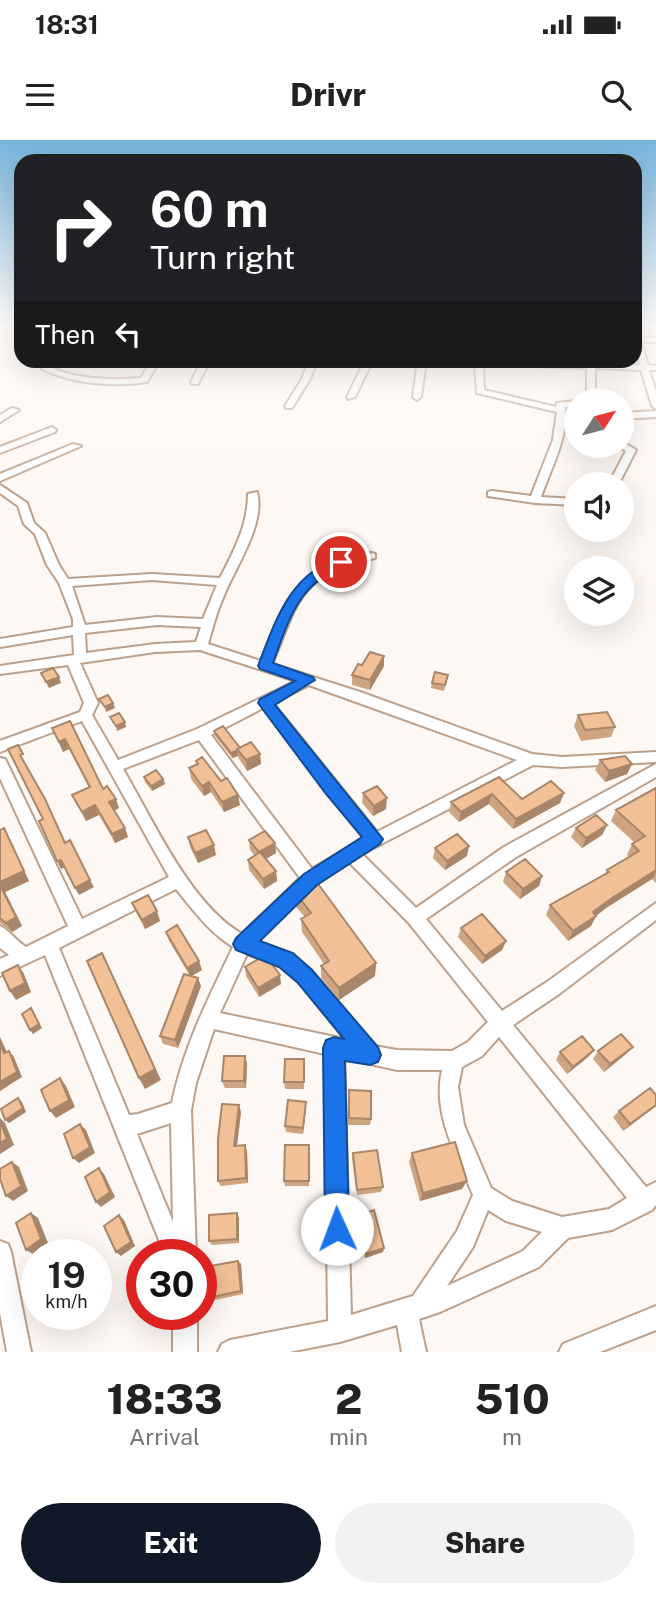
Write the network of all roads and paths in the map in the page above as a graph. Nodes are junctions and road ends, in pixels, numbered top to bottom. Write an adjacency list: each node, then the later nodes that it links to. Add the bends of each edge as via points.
1 (304, 382): 9 (street)
2 (359, 382): 6 (street)
3 (419, 382): 7 (street)
4 (480, 382): 12 (street, via 480,391)
5 (648, 382): 10 (street)
6 (351, 397)
7 (416, 397)
8 (564, 404): 12 (street)
9 (289, 406)
10 (656, 406)
11 (15, 410): 15 (street)
12 (561, 411): 23 (street, via 567,424)
13 (656, 414): 14 (street)
14 (634, 415)
15 (0, 419)
16 (52, 430): 18 (street)
17 (76, 446): 19 (street)
18 (0, 450)
19 (0, 478)
20 (0, 488): 27 (street, via 23,505 29,524 40,533 52,565)
21 (253, 494): 26 (street, via 251,521)
22 (492, 494): 23 (street)
23 (535, 500): 24 (street)
24 (564, 501)
25 (371, 555): 33 (street, via 326,568 307,582 284,615)
26 (225, 582): 27 (street, via 152,577); 28 (street)
27 (65, 583): 29 (street)
28 (209, 624): 29 (street, via 155,621); 31 (street)
29 (79, 630): 30 (street); 32 (street)
30 (0, 643)
31 (201, 646): 32 (street); 33 (street)
32 (76, 659): 34 (street); 37 (street, via 91,704)
33 (265, 666): 35 (street)
34 (0, 670)
35 (308, 680): 36 (street); 41 (street)
36 (266, 703): 38 (street); 45 (street)
37 (86, 715): 39 (street); 43 (street)
38 (202, 733): 43 (street); 47 (street)
39 (0, 747)
40 (656, 757): 41 (street)
41 (531, 759): 45 (street)
42 (0, 763): 51 (street)
43 (114, 767): 48 (street)
44 (656, 770): 50 (street, via 510,852)
45 (374, 839): 46 (street)
46 (350, 853): 47 (street); 50 (street)
47 (310, 879): 54 (street)
48 (179, 880): 51 (street); 54 (street, via 216,925)
49 (656, 910): 58 (street)
50 (415, 918): 58 (street)
51 (78, 929): 53 (street)
52 (0, 934): 55 (street)
53 (49, 944): 55 (street); 63 (street)
54 (243, 944): 57 (street); 60 (street, via 286,960 305,976)
55 (25, 956): 56 (street)
56 (0, 968)
57 (208, 1019): 59 (street); 62 (street)
58 (499, 1024): 61 (street, via 475,1049); 65 (street)
59 (334, 1048): 60 (street); 73 (street)
60 (370, 1055): 61 (street)
61 (454, 1061): 64 (street, via 448,1087 454,1126)
62 (181, 1110): 63 (street); 68 (street)
63 (124, 1125): 67 (street)
64 (484, 1195): 66 (street, via 506,1210); 70 (street, via 465,1239 421,1304)
65 (650, 1197): 66 (street, via 612,1219)
66 (562, 1228): 70 (street, via 531,1259)
67 (170, 1239)
68 (184, 1239)
69 (0, 1252): 74 (street)
70 (406, 1312): 73 (street); 77 (street)
71 (656, 1318): 78 (street)
72 (185, 1330): 75 (street)
73 (340, 1330): 76 (street)
74 (19, 1352)
75 (185, 1352)
76 (230, 1352)
77 (414, 1352)
78 (571, 1352)

